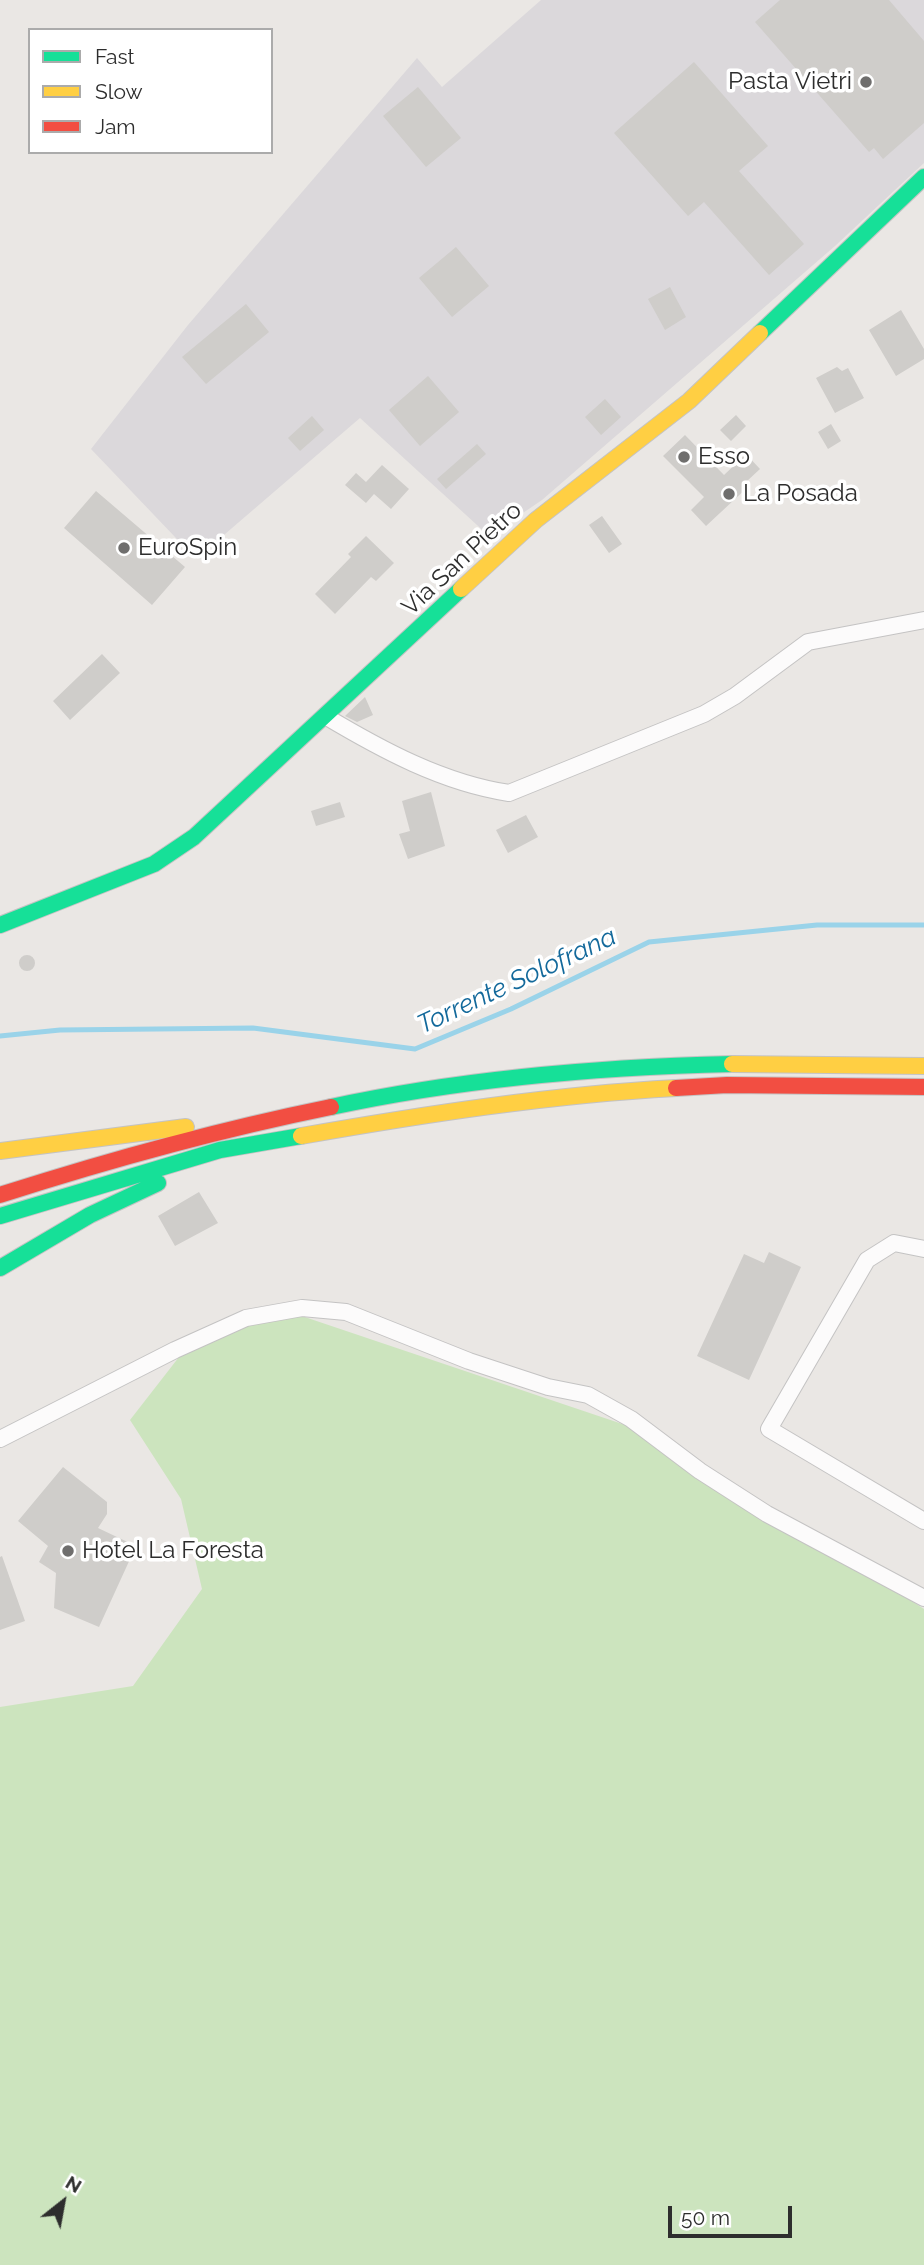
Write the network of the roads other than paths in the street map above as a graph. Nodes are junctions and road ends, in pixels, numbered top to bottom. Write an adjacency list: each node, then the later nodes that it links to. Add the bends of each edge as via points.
1 (924, 177): 3 (main road, Via San Pietro, via 689,401 536,520)
2 (924, 620): 3 (street, via 808,642 704,714 509,793 479,789 382,750)
3 (325, 716): 4 (main road, Via San Pietro, via 194,837 155,864)
4 (0, 925)
5 (924, 1066): 7 (main road, via 793,1063 600,1071 465,1086)
6 (924, 1087): 8 (main road, via 727,1085 587,1093 459,1108)
7 (266, 1121): 9 (main road, via 151,1129); 10 (main road, via 159,1147)
8 (304, 1134): 11 (main road, via 220,1150); 13 (main road, via 150,1186)
9 (0, 1151)
10 (0, 1195)
11 (0, 1216)
12 (924, 1249): 15 (street, via 894,1243 867,1260 769,1429)
13 (0, 1268)
14 (0, 1438): 16 (street, via 246,1318 302,1308 346,1311 469,1361 589,1395 767,1514)
15 (924, 1521)
16 (924, 1598)

